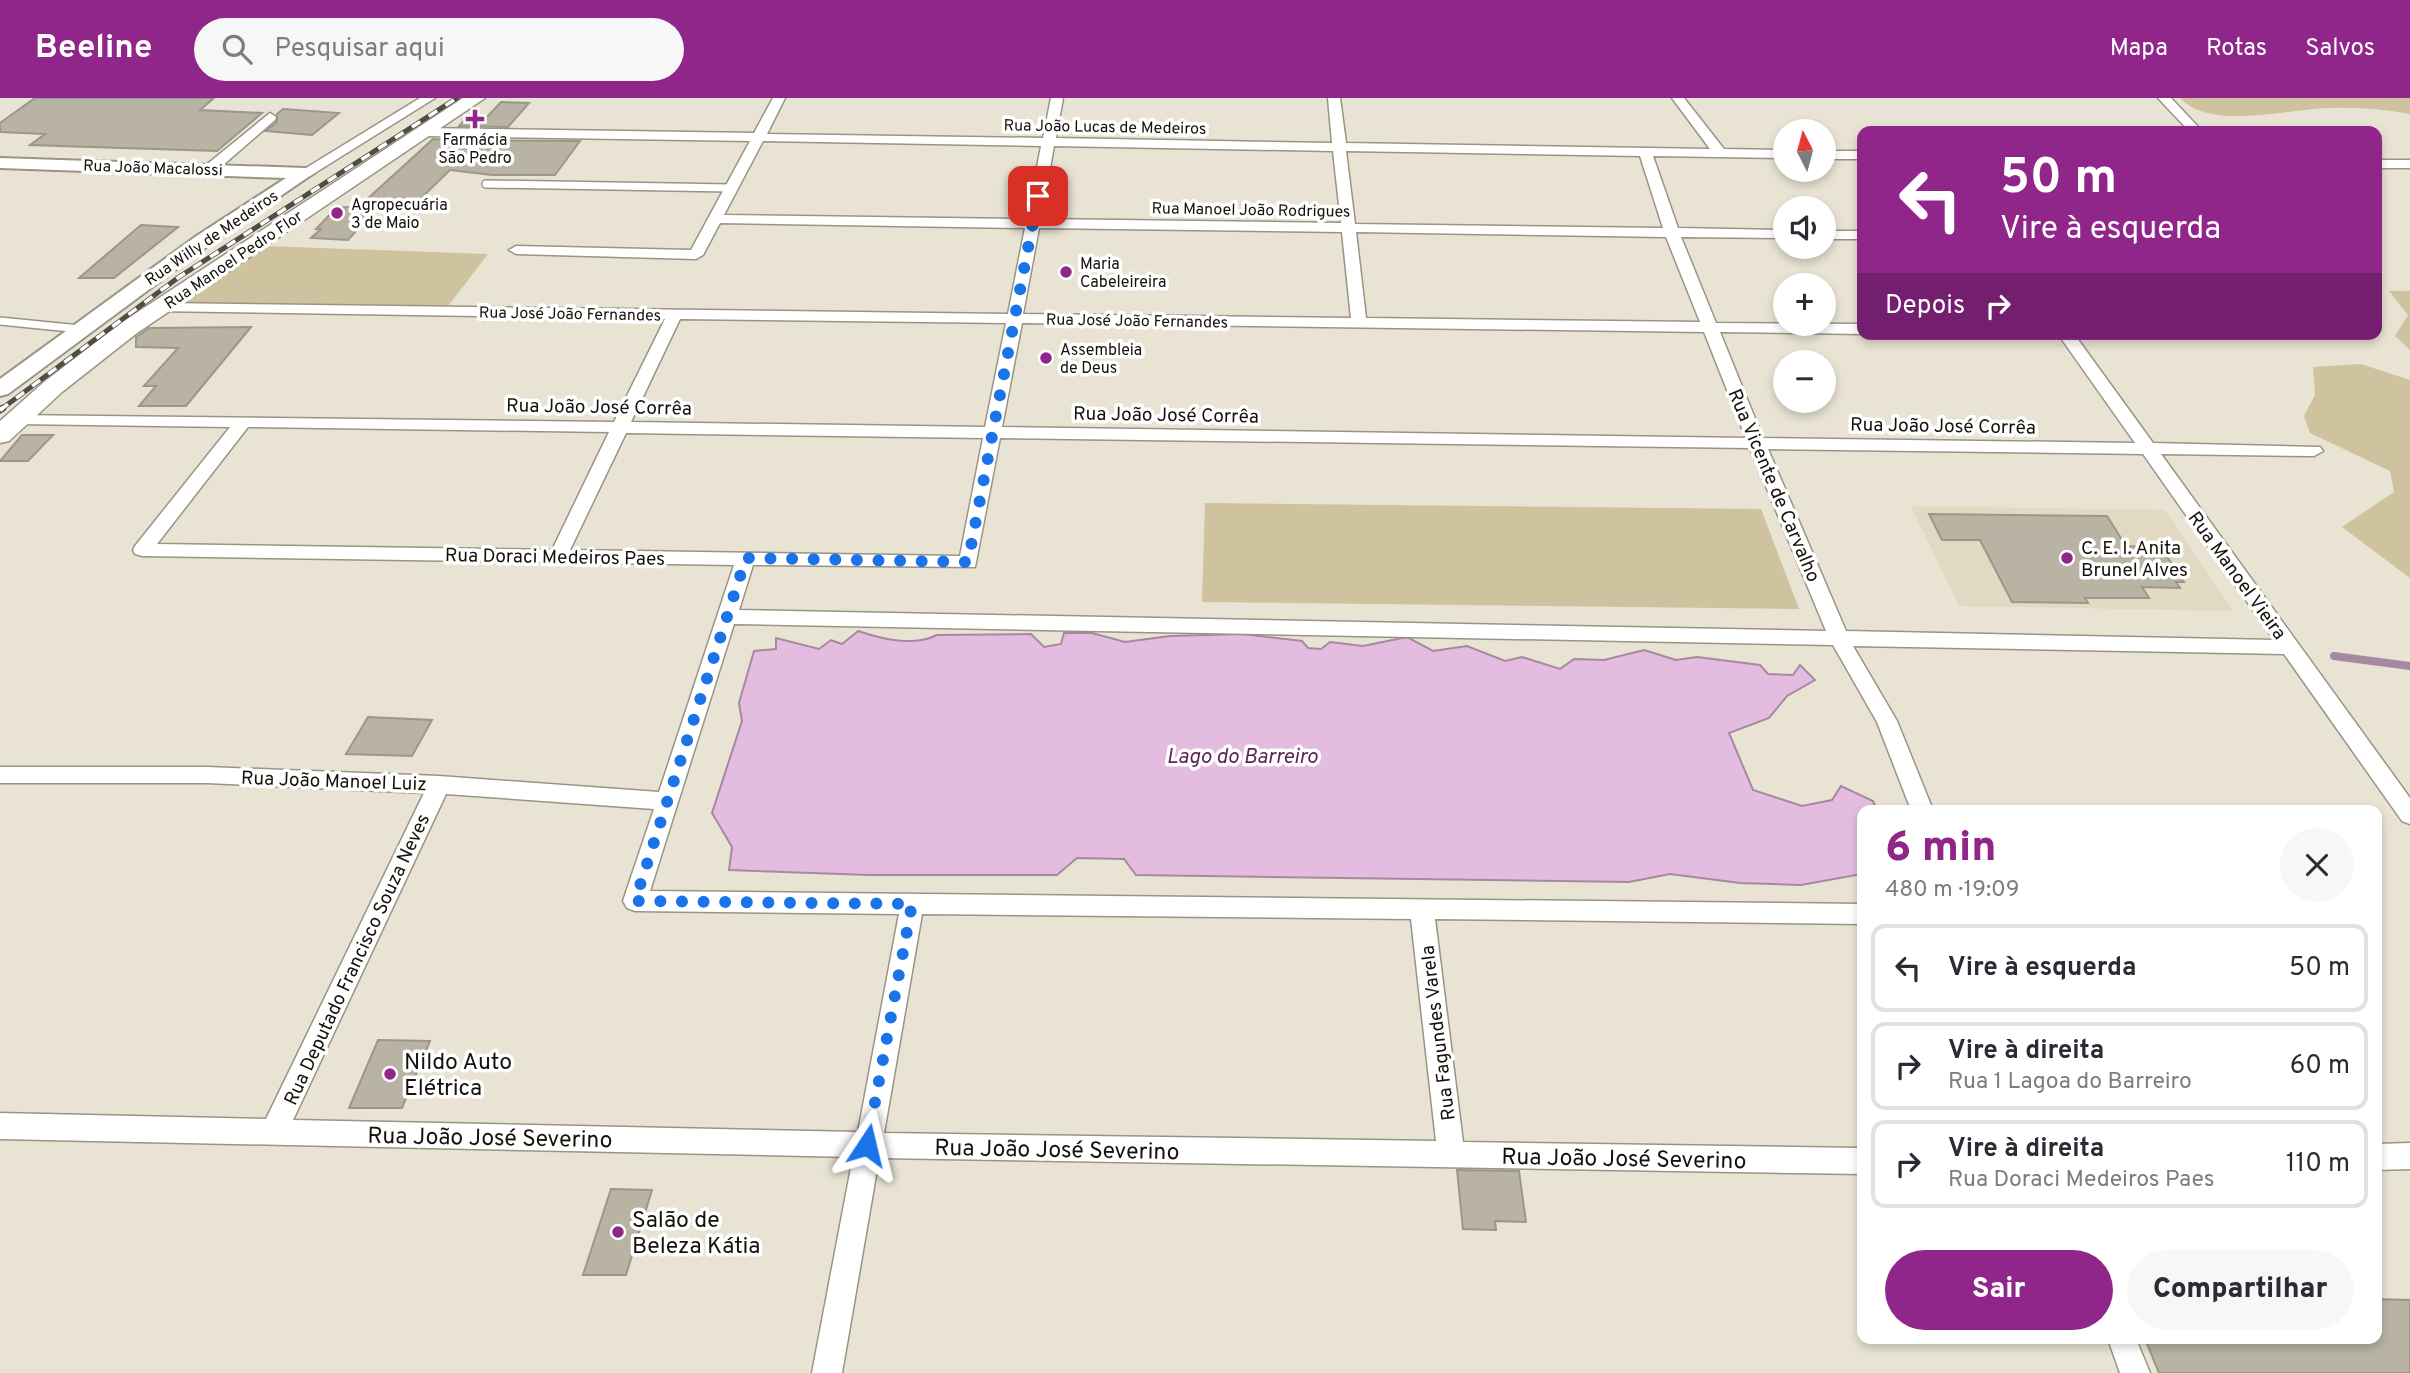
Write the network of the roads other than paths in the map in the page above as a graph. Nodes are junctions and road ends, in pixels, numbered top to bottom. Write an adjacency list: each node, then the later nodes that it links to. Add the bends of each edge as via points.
1 (429, 98): 23 (street, Rua Willy de Medeiros)
2 (476, 98): 10 (main road, Rua Manoel Pedro Flor)
3 (779, 98): 11 (street)
4 (1056, 98): 12 (street)
5 (1334, 98): 13 (street)
6 (1678, 98): 15 (street)
7 (2164, 98): 9 (street)
8 (270, 117): 22 (street)
9 (2191, 126)
10 (424, 132): 11 (street, Rua João Lucas de Medeiros); 35 (main road, Rua Manoel Pedro Flor)
11 (758, 137): 12 (street, Rua João Lucas de Medeiros); 25 (street)
12 (1048, 142): 13 (street, Rua João Lucas de Medeiros); 27 (street)
13 (1339, 147): 14 (street, Rua João Lucas de Medeiros); 28 (street)
14 (1645, 152): 15 (street, Rua João Lucas de Medeiros); 29 (street, Rua Vicente de Carvalho)
15 (1720, 153): 16 (street, Rua João Lucas de Medeiros)
16 (1773, 154)
17 (1836, 155): 18 (street)
18 (1857, 155)
19 (0, 163): 22 (street, Rua João Macalossi)
20 (2382, 164): 21 (street)
21 (2410, 164)
22 (210, 169): 23 (street, Rua João Macalossi)
23 (305, 173): 34 (street, Rua Willy de Medeiros)
24 (486, 184): 25 (lane)
25 (732, 188): 26 (street)
26 (716, 219): 27 (street, Rua Manoel João Rodrigues); 33 (street, via 696,255)
27 (1032, 223): 28 (street, Rua Manoel João Rodrigues); 38 (street)
28 (1348, 228): 29 (street, Rua Manoel João Rodrigues); 40 (street)
29 (1672, 233): 30 (street, Rua Manoel João Rodrigues); 41 (street, Rua Vicente de Carvalho)
30 (1773, 234)
31 (1836, 235): 32 (street)
32 (1857, 236)
33 (516, 250)
34 (157, 273): 35 (street); 42 (street, Rua Willy de Medeiros)
35 (200, 281): 36 (main road, Rua Manoel Pedro Flor)
36 (159, 308): 37 (street, Rua José João Fernandes); 46 (main road, Rua Manoel Pedro Flor)
37 (675, 314): 38 (street, Rua José João Fernandes); 48 (street)
38 (1015, 318): 40 (street, Rua José João Fernandes); 49 (street)
39 (0, 321): 42 (lane)
40 (1359, 323): 41 (street, Rua José João Fernandes)
41 (1710, 327): 43 (street, Rua José João Fernandes); 51 (street, Rua Vicente de Carvalho)
42 (80, 329): 45 (street, Rua Willy de Medeiros)
43 (1857, 329)
44 (2070, 340): 52 (street, Rua Manoel Vieira)
45 (0, 388)
46 (17, 419): 47 (street, Rua João José Corrêa); 50 (main road, Rua Manoel Pedro Flor)
47 (243, 422): 48 (street, Rua João José Corrêa); 54 (street, Rua Doraci Medeiros Paes, via 142,550)
48 (621, 427): 49 (street, Rua João José Corrêa); 54 (street)
49 (993, 432): 51 (street, Rua João José Corrêa); 55 (street, Rua Doraci Medeiros Paes, via 968,562)
50 (0, 435)
51 (1757, 443): 52 (street, Rua João José Corrêa); 57 (street, Rua Vicente de Carvalho)
52 (2148, 449): 53 (street, Rua João José Corrêa); 58 (street, Rua Manoel Vieira)
53 (2314, 452)
54 (558, 556): 55 (street, Rua Doraci Medeiros Paes)
55 (746, 558): 56 (street)
56 (727, 617): 57 (street); 61 (street)
57 (1839, 638): 58 (street); 62 (street, Rua Vicente de Carvalho, via 1887,721)
58 (2290, 647): 63 (street, Rua Manoel Vieira)
59 (0, 775): 60 (street, Rua João Manoel Luiz, via 207,775)
60 (439, 785): 61 (street, Rua João Manoel Luiz); 68 (street, Rua Deputado Francisco Souza Neves)
61 (667, 801): 64 (street, via 635,901)
62 (1920, 805)
63 (2410, 815)
64 (912, 904): 65 (street); 69 (street)
65 (1422, 909): 66 (street); 70 (street, Rua Fagundes Varela)
66 (1857, 914)
67 (0, 1126): 68 (street, Rua João José Severino)
68 (273, 1133): 69 (street, Rua João José Severino)
69 (867, 1145): 70 (street, Rua João José Severino); 75 (street)
70 (1451, 1156): 73 (street, Rua João José Severino)
71 (2410, 1156): 72 (street)
72 (2382, 1157)
73 (1857, 1161)
74 (2124, 1344): 76 (street)
75 (827, 1373)
76 (2135, 1373)

